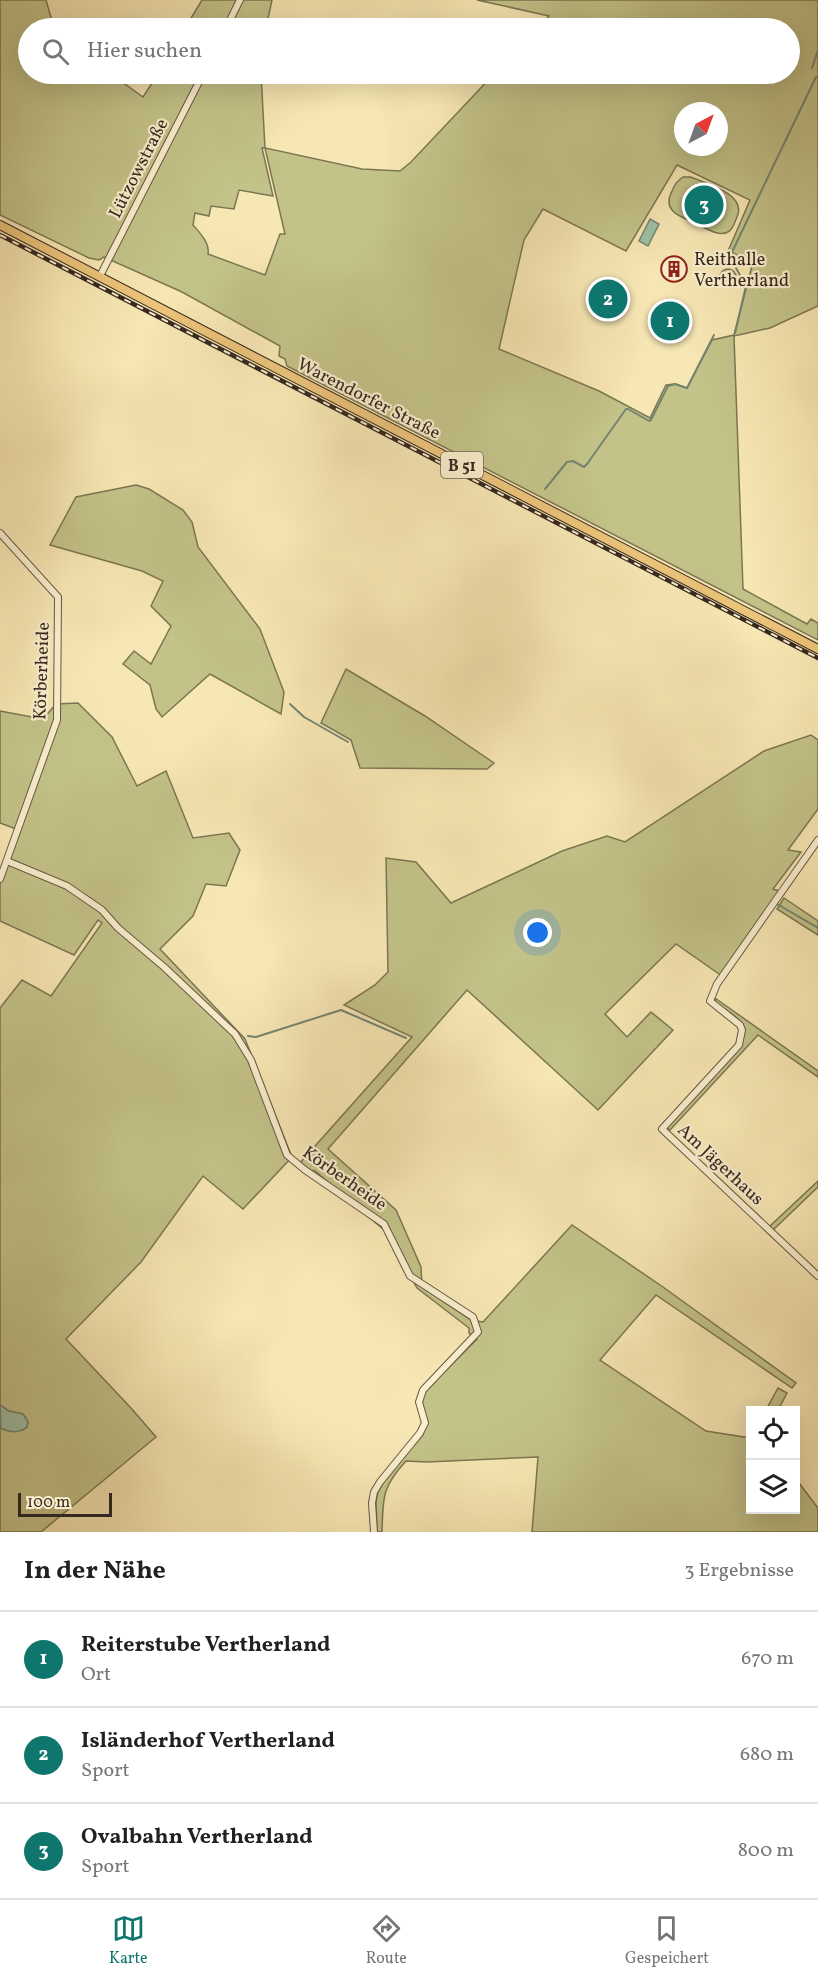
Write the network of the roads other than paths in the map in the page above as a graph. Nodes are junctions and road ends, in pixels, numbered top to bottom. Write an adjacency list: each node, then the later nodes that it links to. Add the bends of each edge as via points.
1 (240, 0): 2 (street)
2 (231, 18)
3 (198, 84): 5 (street, Lützowstraße)
4 (0, 225): 5 (main road, Warendorfer Straße / B 51)
5 (100, 276): 7 (main road, Warendorfer Straße / B 51)
6 (0, 533): 9 (street, Körberheide, via 58,597 57,720)
7 (818, 649)
8 (818, 840): 11 (street, Am Jägerhaus, via 717,984 710,1001 740,1025 739,1045 662,1129)
9 (7, 861): 10 (street, Körberheide); 12 (street, Körberheide, via 67,886 102,910 235,1034 251,1060 287,1155 384,1224 410,1276 473,1317 478,1332 423,1390 419,1402 424,1423 420,1433 374,1492)
10 (0, 879)
11 (818, 1276)
12 (374, 1532)

